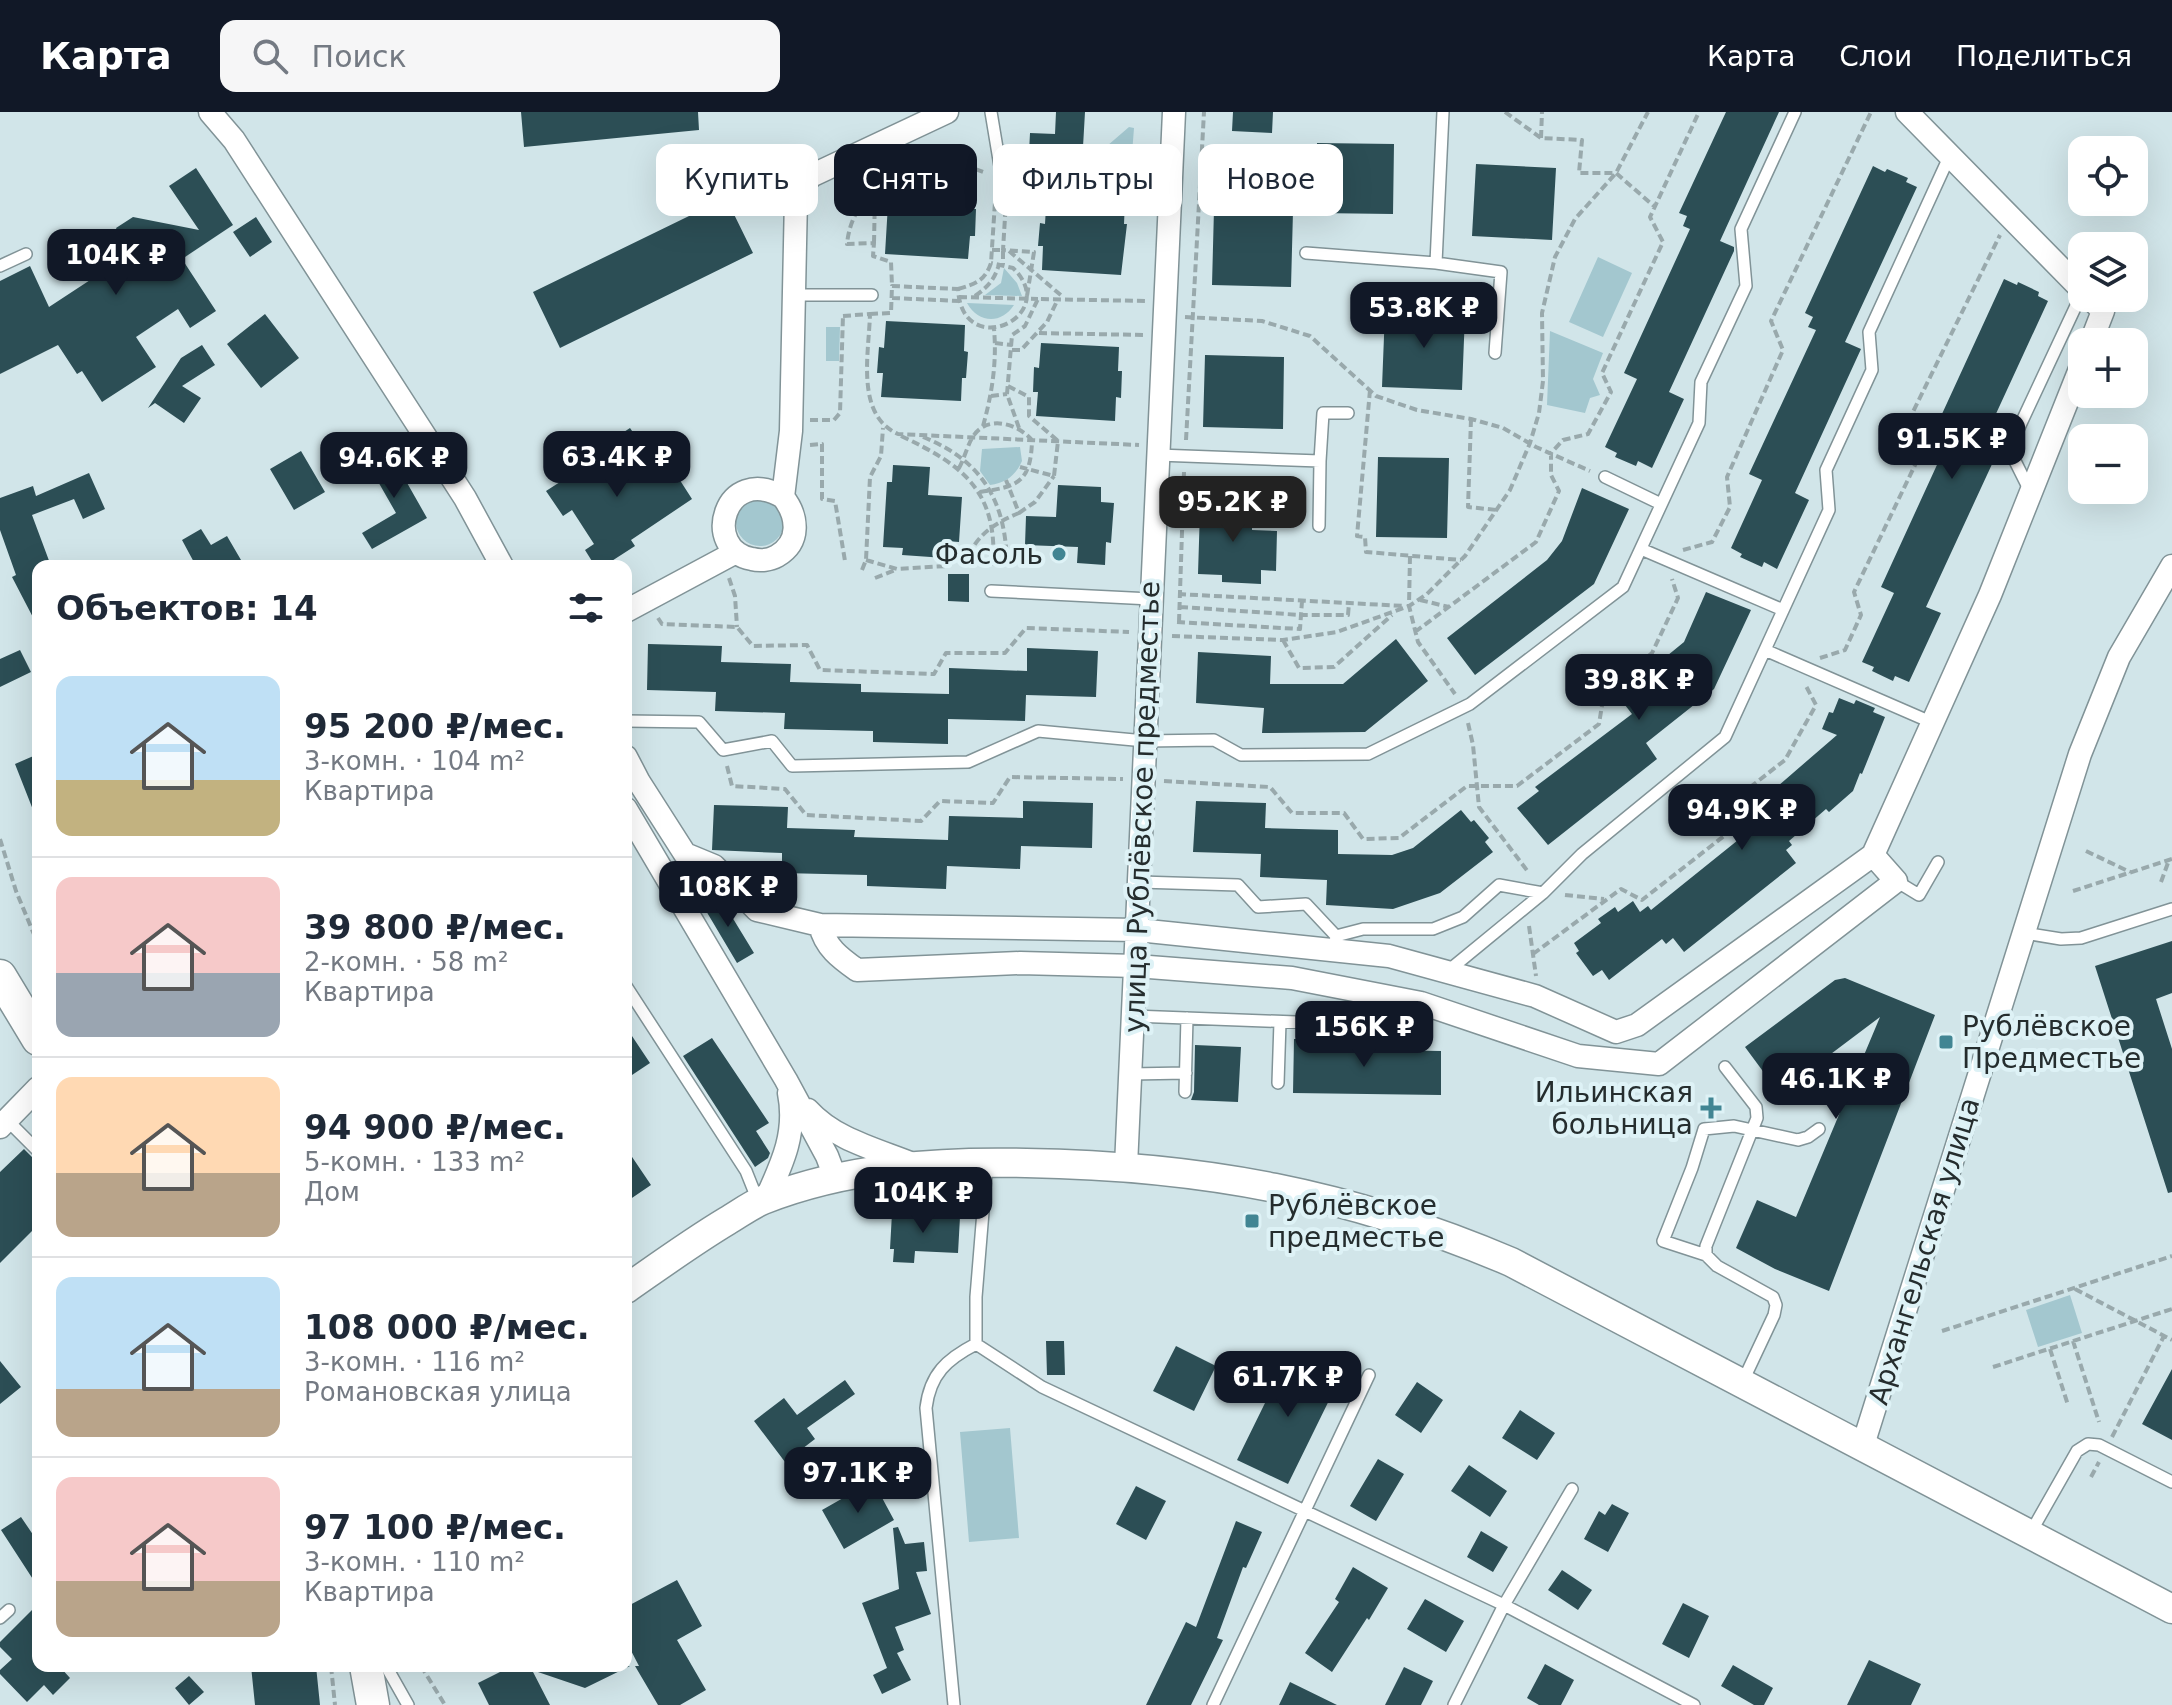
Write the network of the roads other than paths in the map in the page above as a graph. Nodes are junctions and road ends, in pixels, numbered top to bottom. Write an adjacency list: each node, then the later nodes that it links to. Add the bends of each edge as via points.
1 (210, 112): 30 (street, via 234,140 380,365)
2 (947, 112): 15 (street, via 801,185 796,198)
3 (991, 112): 8 (lane)
4 (1174, 112): 21 (street, улица Рублёвское предместье)
5 (1443, 112): 12 (lane)
6 (1795, 112): 26 (lane, via 1741,229 1746,286 1701,382 1699,423)
7 (1907, 112): 9 (street)
8 (993, 144)
9 (1950, 155): 14 (street); 35 (lane, via 1869,332 1872,370 1826,470 1829,510)
10 (1306, 253): 12 (lane)
11 (26, 254): 13 (lane)
12 (1436, 263): 18 (lane, via 1501,272)
13 (0, 266)
14 (2068, 277)
15 (794, 295): 16 (lane); 25 (street, via 791,431)
16 (872, 295)
17 (2072, 312): 24 (lane, via 2009,449)
18 (1495, 353)
19 (2068, 399): 24 (street)
20 (1348, 413): 22 (lane, via 1323,413)
21 (1149, 450): 22 (lane); 33 (street, улица Рублёвское предместье)
22 (1320, 461): 27 (lane)
23 (1605, 477): 26 (lane)
24 (2031, 492): 38 (street)
25 (783, 497): 29 (street, via 757,488 732,500 723,527); 29 (street, via 796,522 787,548 762,560)
26 (1661, 504): 28 (lane)
27 (1319, 526)
28 (1641, 549): 35 (lane); 39 (lane, via 1623,587 1464,707 1368,754 1241,755 1214,740)
29 (727, 557): 34 (street)
30 (499, 560)
31 (2172, 566): 50 (street, Архангельская улица, via 2119,657 2080,754)
32 (991, 591): 33 (lane)
33 (1151, 597): 39 (street, улица Рублёвское предместье)
34 (632, 608)
35 (1783, 610): 36 (lane)
36 (1765, 650): 38 (lane); 46 (lane, via 1725,737 1582,854)
37 (632, 721): 39 (lane, via 699,722 723,750 772,741 792,766 968,762 1038,731)
38 (1933, 723): 42 (street)
39 (1145, 741): 45 (street, улица Рублёвское предместье)
40 (632, 769): 48 (street, via 685,854 714,866 757,910)
41 (632, 819): 66 (street)
42 (1873, 855): 44 (street); 61 (street, via 1637,1025)
43 (1938, 862): 44 (lane, via 1919,895)
44 (1896, 881): 62 (street, via 1659,1064)
45 (1140, 882): 49 (street, улица Рублёвское предместье); 51 (lane, via 1238,885 1258,907 1306,904)
46 (1543, 893): 51 (lane, via 1499,885 1463,917 1433,929 1363,929); 53 (lane)
47 (2172, 909): 50 (lane, via 2081,938)
48 (820, 925): 49 (street); 52 (street, via 836,955 857,970 1020,963)
49 (1138, 930): 51 (street); 52 (street, улица Рублёвское предместье)
50 (2024, 933): 85 (street, Архангельская улица)
51 (1335, 943): 53 (street)
52 (1136, 966): 56 (street, улица Рублёвское предместье); 62 (street, via 1292,978 1421,1003 1578,1056)
53 (1447, 971): 61 (street, via 1539,998)
54 (0, 976): 60 (main road)
55 (632, 995): 79 (lane)
56 (1133, 1016): 57 (lane); 65 (street, улица Рублёвское предместье)
57 (1187, 1018): 58 (lane); 64 (lane)
58 (1280, 1022): 59 (lane); 67 (lane)
59 (1376, 1025)
60 (32, 1029)
61 (1616, 1032): 62 (street)
62 (1619, 1061)
63 (1725, 1067): 71 (lane, via 1756,1107)
64 (1186, 1073): 65 (lane); 68 (lane)
65 (1131, 1074): 76 (street, улица Рублёвское предместье)
66 (786, 1080): 75 (street, via 811,1114 829,1128); 77 (street); 79 (street, via 791,1130 786,1153)
67 (1278, 1083)
68 (1185, 1092)
69 (32, 1094): 70 (street)
70 (4, 1123): 73 (lane)
71 (1754, 1129): 72 (lane, via 1798,1140); 80 (lane); 80 (lane, via 1704,1129 1663,1241)
72 (1819, 1129)
73 (32, 1146)
74 (987, 1162): 75 (street); 76 (street); 78 (lane)
75 (917, 1166): 77 (street)
76 (1126, 1166): 84 (street, via 1260,1184 1444,1233 1567,1289)
77 (840, 1176): 78 (lane, via 891,1196); 79 (street)
78 (985, 1198): 82 (lane)
79 (762, 1200): 81 (street)
80 (1706, 1255): 84 (lane, via 1773,1297 1776,1305)
81 (632, 1285)
82 (976, 1344): 88 (lane, via 1042,1387); 97 (lane, via 940,1369 928,1390 926,1408)
83 (1369, 1375): 88 (lane)
84 (1743, 1381): 85 (street)
85 (1863, 1445): 89 (street)
86 (2172, 1482): 89 (lane, via 2088,1444 2077,1451)
87 (1572, 1489): 90 (lane)
88 (1304, 1512): 90 (lane); 98 (lane)
89 (2030, 1535): 91 (street)
90 (1504, 1605): 94 (lane); 99 (lane)
91 (2172, 1609)
92 (367, 1672): 95 (main road)
93 (389, 1672): 96 (lane)
94 (1691, 1704)
95 (373, 1705)
96 (408, 1705)
97 (954, 1705)
98 (1213, 1705)
99 (1454, 1705)

